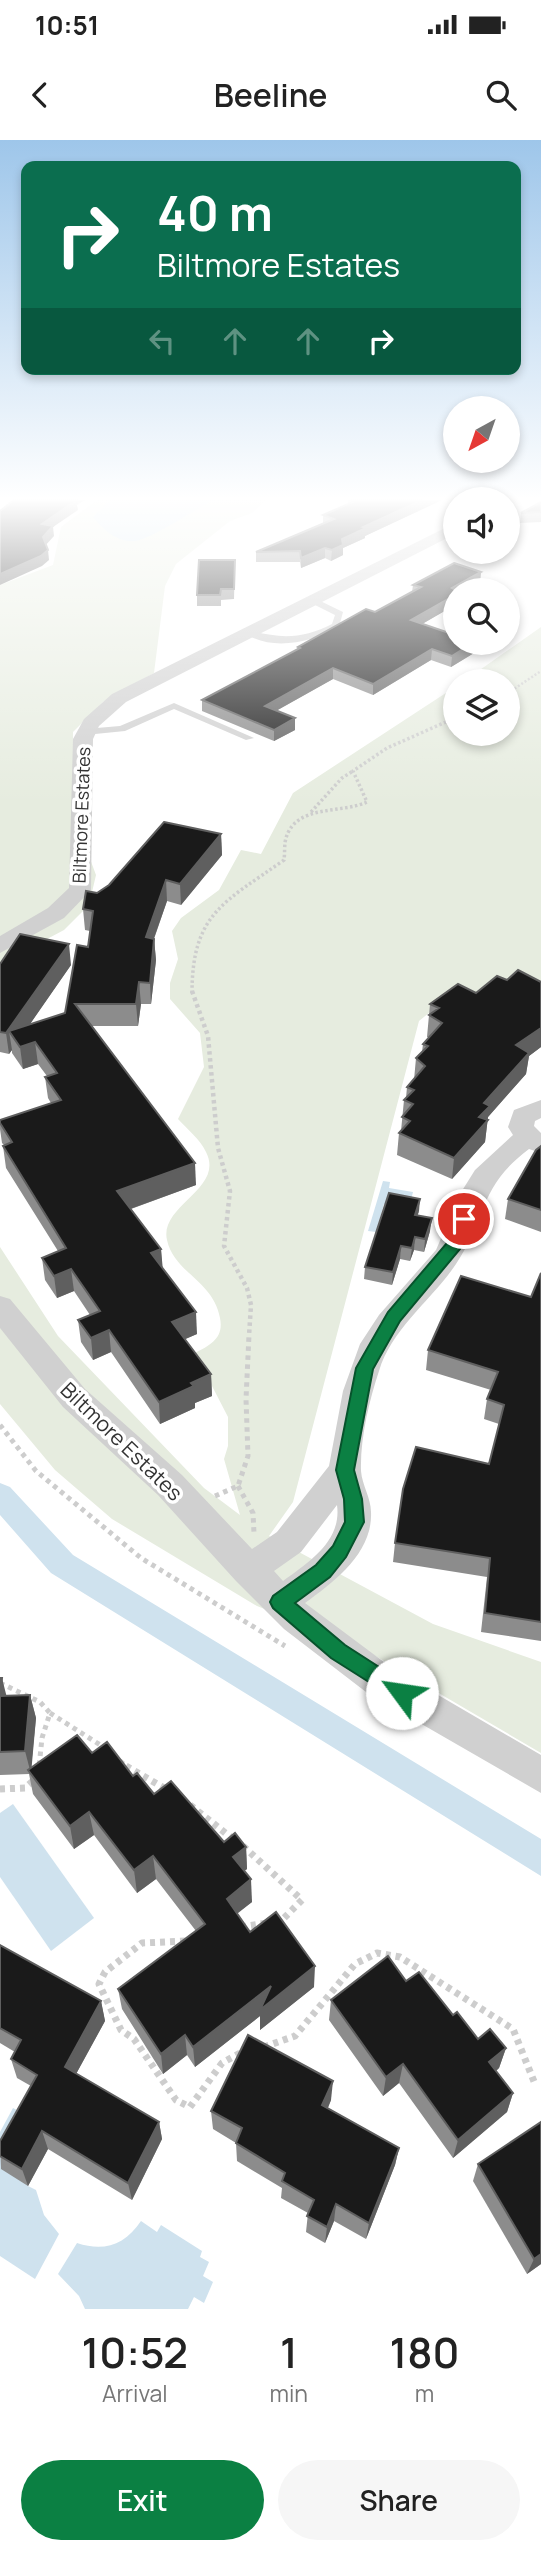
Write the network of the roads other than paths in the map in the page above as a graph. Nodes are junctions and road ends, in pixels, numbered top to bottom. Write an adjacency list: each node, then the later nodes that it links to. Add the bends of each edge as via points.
1 (310, 601): 3 (street, Biltmore Estates)
2 (314, 601): 3 (lane, via 340,614 336,625 315,637 293,642)
3 (248, 633): 4 (street, Biltmore Estates, via 114,701)
4 (85, 732): 5 (lane, via 122,729 173,706); 6 (street, Biltmore Estates, via 80,890 56,914)
5 (249, 738)
6 (0, 946)
7 (541, 1108): 8 (street, via 523,1116 521,1127)
8 (534, 1140): 10 (street, via 503,1153 489,1170 474,1193 454,1245 379,1339 364,1368)
9 (0, 1307): 11 (street, Biltmore Estates, via 74,1398)
10 (345, 1470): 11 (street, via 289,1542); 12 (street, via 354,1522 340,1552 323,1571)
11 (251, 1557): 12 (street, Biltmore Estates)
12 (280, 1602): 13 (street, Biltmore Estates, via 379,1680)
13 (541, 1775)

